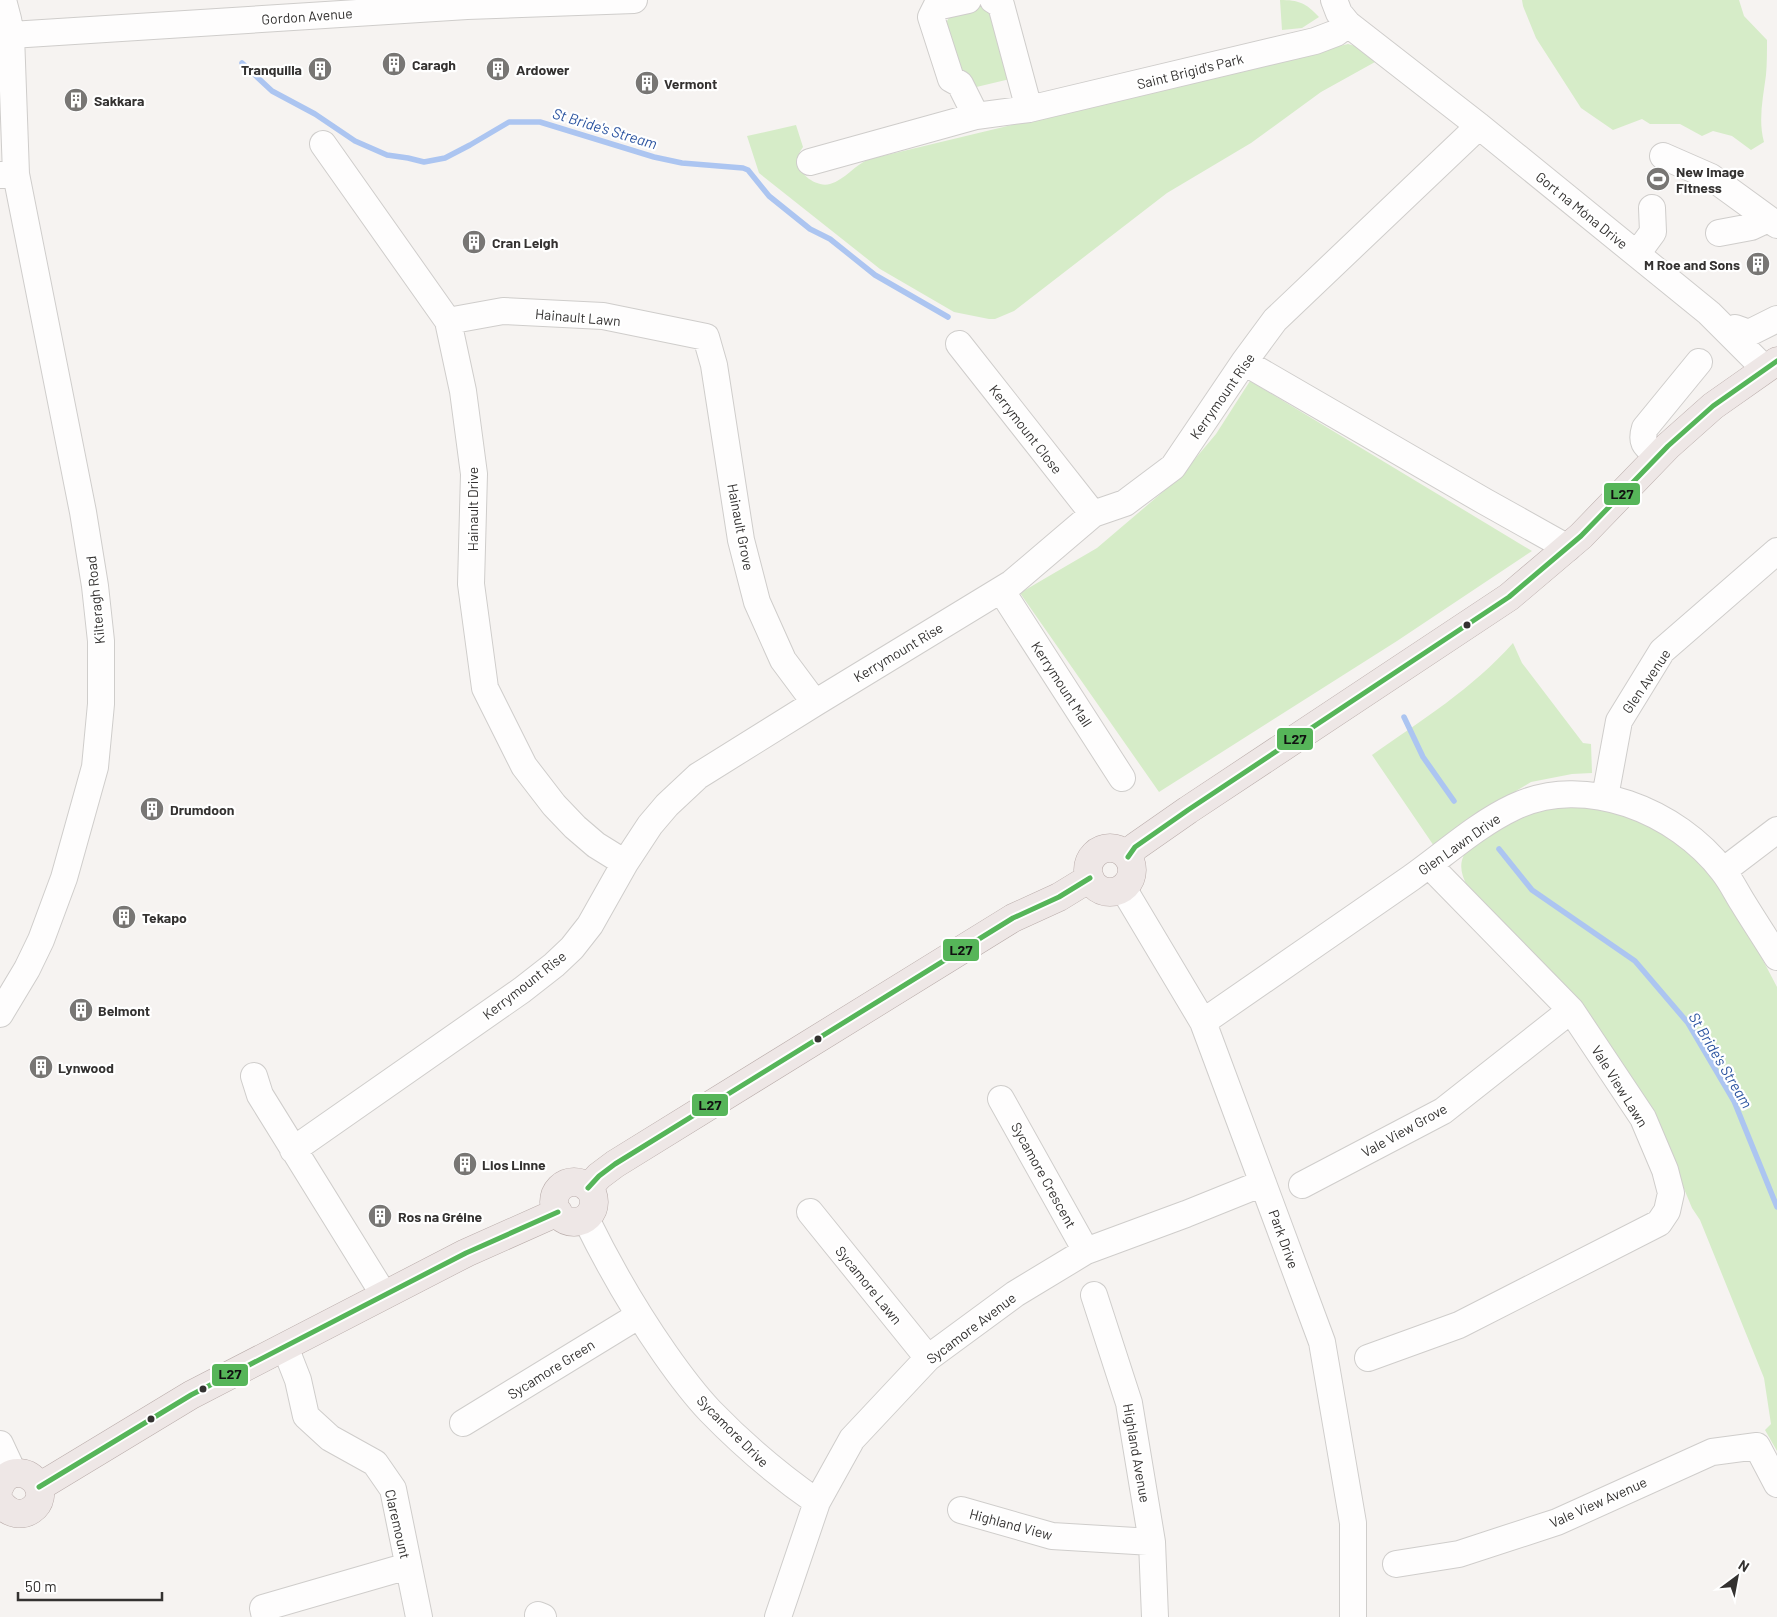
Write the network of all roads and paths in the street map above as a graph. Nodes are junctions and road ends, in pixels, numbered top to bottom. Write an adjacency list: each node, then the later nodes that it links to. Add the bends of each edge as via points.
1 (3, 0): 8 (street, Kilteragh Road)
2 (634, 0): 8 (street, Gordon Avenue, via 467,6)
3 (968, 0): 10 (street, via 936,7 931,17 951,79 960,84)
4 (993, 0): 9 (street, via 1001,5)
5 (1322, 0): 6 (street)
6 (1332, 0): 7 (street)
7 (1348, 24): 9 (street, Saint Brigid's Park, via 1336,33 1315,41); 11 (street, Gort na Móna Drive)
8 (11, 35): 15 (street, Kilteragh Road)
9 (1029, 109): 10 (street, Saint Brigid's Park)
10 (976, 116): 14 (street, Saint Brigid's Park)
11 (1479, 126): 19 (street, Gort na Móna Drive); 25 (street, Kerrymount Rise, via 1275,320)
12 (324, 144): 21 (street, Hainault Drive)
13 (1663, 156): 17 (street, via 1711,177)
14 (810, 162)
15 (8, 174): 45 (street, Kilteragh Road, via 83,512 101,641 101,704 95,767 64,878 36,952)
16 (1652, 208): 19 (street, via 1653,232)
17 (1772, 222): 18 (street)
18 (1719, 233)
19 (1636, 254): 27 (street, Gort na Móna Drive)
20 (1777, 319): 22 (street, via 1749,333)
21 (448, 321): 23 (street, Hainault Lawn, via 503,311 603,316); 38 (street, Hainault Drive, via 463,391 474,474 471,584 485,688 524,766 554,805 596,845)
22 (1735, 328)
23 (706, 336): 33 (street, Hainault Grove, via 714,365 741,540 757,602 784,660)
24 (959, 344): 29 (street, Kerrymount Close)
25 (1244, 362): 29 (street, Kerrymount Rise, via 1172,468 1125,503); 30 (street)
26 (1699, 362): 28 (street, via 1645,428 1644,445)
27 (1771, 365): 28 (main road, via 1713,406)
28 (1658, 456): 30 (main road)
29 (1093, 514): 32 (street, Kerrymount Rise)
30 (1568, 548): 37 (main road, via 1509,597 1188,810 1135,847)
31 (1777, 551): 35 (street, Glen Avenue, via 1662,651 1619,721)
32 (1002, 590): 33 (street, Kerrymount Rise); 34 (street, Kerrymount Mall)
33 (815, 702): 38 (street, Kerrymount Rise, via 698,776 650,825)
34 (1122, 778)
35 (1605, 797): 39 (street, Glen Lawn Drive, via 1564,794 1515,806 1478,827); 40 (street, Glen Lawn Drive, via 1639,808 1670,824 1698,844)
36 (1777, 830): 40 (street)
37 (1128, 857): 41 (main road, via 1116,849 1097,853 1089,864); 42 (main road, via 1132,870)
38 (624, 863): 49 (street, Kerrymount Rise, via 590,925 554,966)
39 (1429, 865): 44 (street, Vale View Lawn); 46 (street, Glen Lawn Drive)
40 (1723, 871): 43 (street, Glen Lawn Drive)
41 (1090, 878): 42 (main road, via 1104,891); 52 (main road, via 1013,918 632,1154 599,1176)
42 (1123, 888): 46 (street, Park Drive)
43 (1777, 958)
44 (1571, 1010): 51 (street, Vale View Grove, via 1443,1111); 62 (street, Vale View Lawn, via 1643,1118 1665,1170 1671,1193 1668,1211 1658,1223 1459,1325)
45 (0, 1014)
46 (1203, 1022): 50 (street, Park Drive)
47 (254, 1076): 49 (street, via 260,1095)
48 (1002, 1098): 56 (street, Sycamore Crescent)
49 (293, 1150): 57 (street)
50 (1263, 1183): 56 (street, Sycamore Avenue); 77 (street, Park Drive, via 1322,1342 1353,1522)
51 (1302, 1185)
52 (588, 1188): 53 (main road, via 573,1182 560,1188 555,1199); 55 (main road, via 594,1204)
53 (558, 1212): 55 (main road, via 569,1221); 57 (main road)
54 (810, 1212): 61 (street, Sycamore Lawn)
55 (586, 1219): 59 (street, Sycamore Drive)
56 (1086, 1251): 61 (street, Sycamore Avenue, via 1015,1294)
57 (384, 1294): 60 (main road)
58 (1094, 1295): 70 (street, Highland Avenue, via 1130,1403)
59 (638, 1316): 63 (street, Sycamore Green); 68 (street, Sycamore Drive, via 683,1380 709,1410 782,1478)
60 (283, 1348): 66 (main road, via 190,1395); 72 (street, Claremount, via 298,1380 306,1416 330,1438 375,1463 393,1489)
61 (928, 1358): 68 (street, Sycamore Avenue, via 852,1439)
62 (1368, 1358)
63 (463, 1423)
64 (0, 1444): 67 (street)
65 (1777, 1484): 71 (street, Vale View Avenue, via 1757,1446 1712,1452 1557,1522 1460,1554)
66 (39, 1487): 67 (main road, via 32,1477 25,1474); 67 (main road, via 38,1502 27,1513 16,1514)
67 (3, 1496)
68 (817, 1502): 75 (street, Sycamore Avenue)
69 (961, 1510): 70 (street, Highland View, via 1052,1536)
70 (1152, 1542): 76 (street, Highland Avenue)
71 (1396, 1564)
72 (408, 1566): 73 (street, Claremount, via 263,1608); 74 (street, Claremount)
73 (265, 1617)
74 (419, 1617)
75 (778, 1617)
76 (1156, 1617)
77 (1353, 1617)

